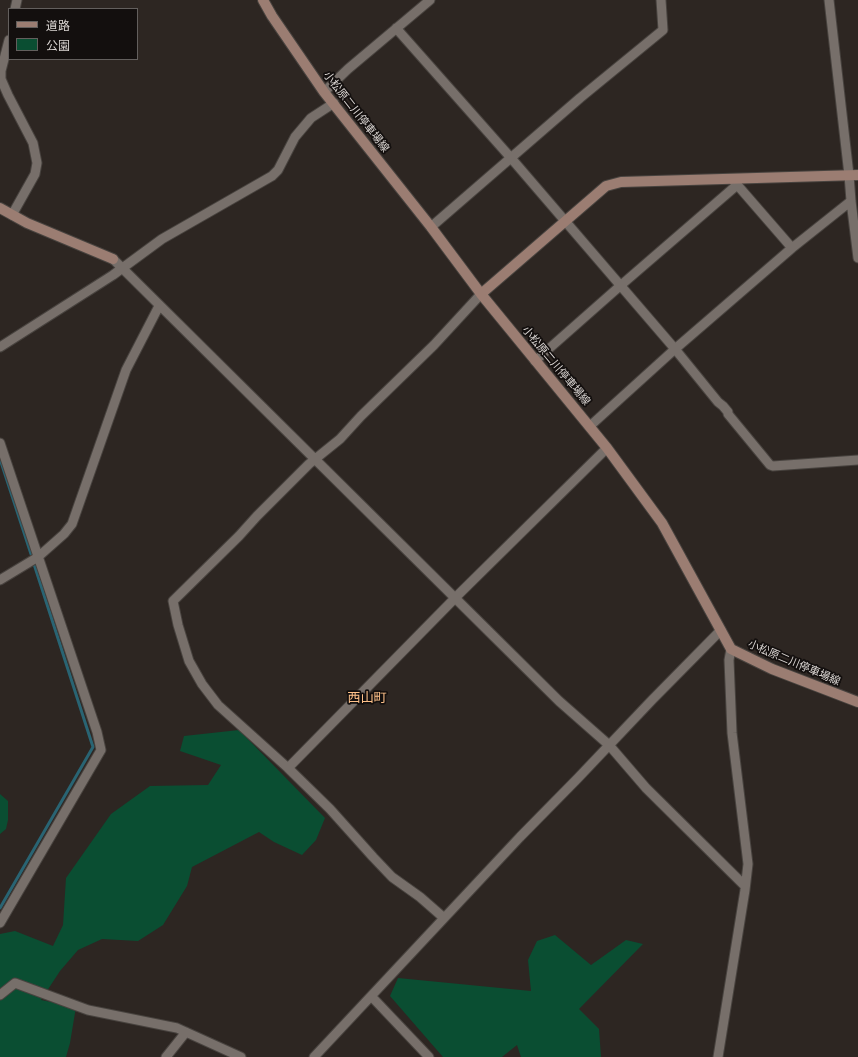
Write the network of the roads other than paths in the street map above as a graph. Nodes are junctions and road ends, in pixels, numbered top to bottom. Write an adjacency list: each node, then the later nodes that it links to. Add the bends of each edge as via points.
1 (263, 0): 7 (main road, 小松原二川停車場線)
2 (430, 0): 5 (street)
3 (661, 0): 9 (street, via 663,30)
4 (829, 0): 10 (street)
5 (396, 28): 7 (street); 9 (street)
6 (8, 44): 14 (street, via 1,79 33,143 37,163 35,174)
7 (324, 92): 8 (main road, 小松原二川停車場線)
8 (334, 103): 16 (main road, 小松原二川停車場線); 20 (street, via 311,118 295,137 278,170 272,176 162,239)
9 (511, 158): 15 (street); 16 (street)
10 (854, 175): 11 (main road); 12 (street)
11 (734, 182): 15 (main road, via 621,182 606,186); 17 (street); 21 (street)
12 (850, 201): 17 (street); 18 (street)
13 (0, 208): 14 (main road)
14 (12, 215): 19 (main road)
15 (565, 222): 21 (street); 22 (main road)
16 (431, 227): 22 (main road, 小松原二川停車場線)
17 (792, 248): 25 (street)
18 (858, 258)
19 (113, 259): 20 (street)
20 (122, 268): 23 (street); 24 (street)
21 (620, 286): 25 (street); 26 (street)
22 (481, 294): 26 (main road, 小松原二川停車場線); 30 (street, via 340,439)
23 (159, 306): 30 (street); 32 (street, via 126,370 72,524)
24 (0, 347)
25 (675, 349): 27 (street); 31 (street, via 770,465)
26 (535, 361): 27 (main road, 小松原二川停車場線)
27 (590, 426): 29 (main road, 小松原二川停車場線)
28 (0, 443): 32 (street)
29 (607, 448): 34 (street); 35 (main road, 小松原二川停車場線, via 662,523)
30 (316, 459): 34 (street); 39 (street, via 173,601 189,661 202,684 218,705)
31 (858, 460)
32 (38, 557): 33 (street); 42 (street, via 101,750)
33 (0, 580)
34 (455, 598): 38 (street, via 559,701); 39 (street)
35 (721, 630): 36 (main road, 小松原二川停車場線); 38 (street)
36 (732, 649): 37 (main road, 小松原二川停車場線, via 772,669); 40 (street, via 732,733 748,864)
37 (858, 702)
38 (609, 745): 40 (street, via 646,788); 41 (street)
39 (288, 768): 41 (street, via 330,809 392,877)
40 (745, 886): 50 (street)
41 (444, 918): 44 (street)
42 (0, 923)
43 (0, 994): 45 (street, via 14,984 88,1010)
44 (372, 996): 48 (street); 49 (street)
45 (186, 1032): 46 (street); 47 (street)
46 (166, 1057)
47 (241, 1057)
48 (314, 1057)
49 (428, 1057)
50 (718, 1057)

